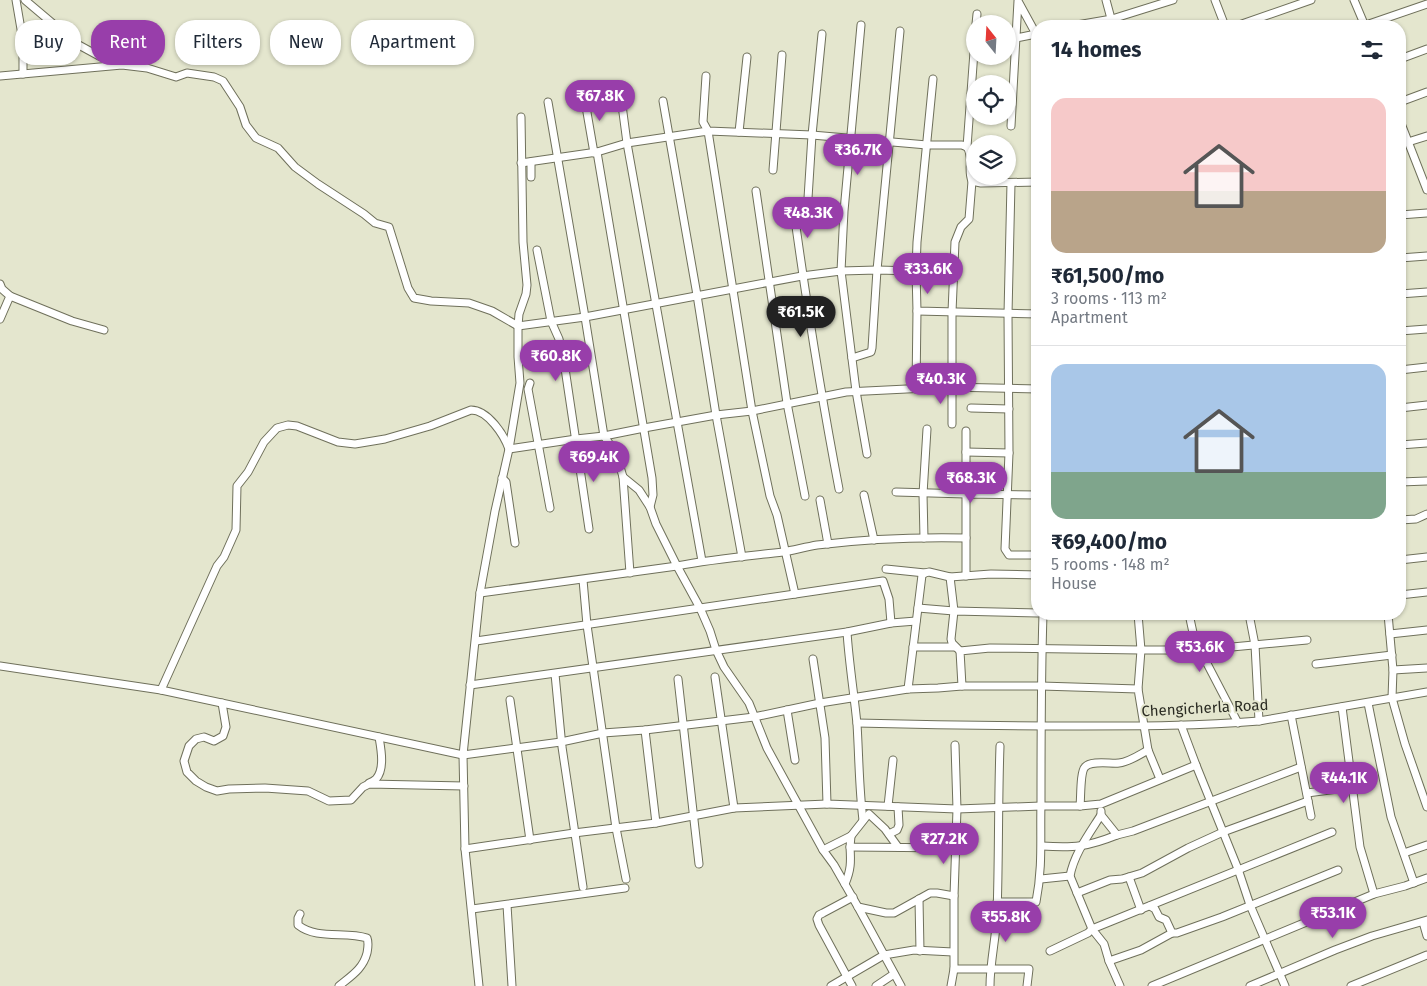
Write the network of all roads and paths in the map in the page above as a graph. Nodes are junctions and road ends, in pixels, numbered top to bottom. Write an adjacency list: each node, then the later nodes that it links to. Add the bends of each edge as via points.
1 (16, 0): 29 (street, via 23,41)
2 (24, 0): 22 (street)
3 (1106, 0): 9 (street)
4 (1173, 0): 10 (street)
5 (1215, 0): 11 (street)
6 (1311, 0): 12 (street)
7 (1354, 0): 13 (street)
8 (1427, 4): 14 (street)
9 (1112, 20)
10 (1121, 20)
11 (1223, 20)
12 (1253, 20)
13 (1362, 20)
14 (1381, 20)
15 (861, 25): 49 (street)
16 (1031, 25): 20 (street, via 1018,1)
17 (900, 31): 50 (street)
18 (822, 34): 44 (street)
19 (1031, 37): 20 (street)
20 (1016, 38)
21 (1427, 49): 25 (street)
22 (91, 52)
23 (782, 54): 43 (street)
24 (746, 57): 42 (street)
25 (1406, 57)
26 (122, 65): 29 (street); 94 (street, via 176,77 187,73 223,81 256,138 278,148 318,184 374,222 389,226 404,277 414,298 469,302)
27 (973, 65): 45 (street)
28 (1014, 65): 40 (street)
29 (23, 74): 30 (street)
30 (0, 76)
31 (706, 76): 41 (street, via 704,122)
32 (933, 78): 53 (street)
33 (620, 90): 52 (street)
34 (1427, 92): 36 (street)
35 (584, 95): 55 (street)
36 (1406, 100)
37 (663, 101): 46 (street)
38 (548, 102): 56 (street)
39 (521, 117): 58 (street)
40 (1011, 126)
41 (708, 131): 42 (street); 46 (street); 80 (street)
42 (739, 132): 43 (street)
43 (776, 133): 44 (street); 59 (street)
44 (812, 135): 49 (street); 69 (street)
45 (968, 135)
46 (669, 136): 52 (street); 83 (street)
47 (1427, 136): 51 (street)
48 (1406, 137): 51 (street)
49 (850, 138): 50 (street); 75 (street)
50 (890, 142): 53 (street); 74 (street)
51 (1408, 142): 65 (street)
52 (627, 143): 55 (street); 85 (street)
53 (927, 145): 54 (street); 76 (street)
54 (966, 147)
55 (595, 152): 56 (street); 86 (street)
56 (558, 158): 57 (street); 91 (street)
57 (530, 162): 58 (street); 60 (street)
58 (521, 163): 94 (street, via 527,285)
59 (773, 170)
60 (531, 177)
61 (1031, 182): 62 (street)
62 (1016, 183)
63 (972, 185): 88 (street, via 969,219 954,242)
64 (1011, 185): 89 (street)
65 (1427, 190)
66 (756, 192): 78 (street)
67 (793, 205): 77 (street)
68 (1427, 213): 70 (street)
69 (807, 214)
70 (1406, 215)
71 (537, 250): 93 (street)
72 (1427, 256): 73 (street)
73 (1406, 258)
74 (877, 270): 75 (street); 76 (street); 98 (street, via 871,352)
75 (841, 271): 77 (street); 98 (street)
76 (916, 271): 87 (street)
77 (802, 276): 78 (street); 107 (street)
78 (768, 282): 80 (street); 108 (street)
79 (0, 284): 84 (street)
80 (734, 289): 83 (street); 113 (street)
81 (1427, 292): 82 (street)
82 (1406, 294)
83 (697, 295): 85 (street); 114 (street)
84 (10, 296): 92 (street); 96 (street)
85 (655, 302): 86 (street); 115 (street)
86 (624, 310): 91 (street); 117 (street)
87 (918, 311): 88 (street); 103 (street)
88 (952, 312): 89 (street); 102 (street)
89 (1008, 314): 90 (street); 104 (street)
90 (1031, 314)
91 (586, 316): 93 (street); 120 (street)
92 (0, 319)
93 (551, 322): 94 (street); 121 (street, via 562,355)
94 (518, 326): 125 (street, via 520,383)
95 (1427, 328): 97 (street)
96 (104, 330)
97 (1406, 330)
98 (852, 358): 106 (street)
99 (1427, 367): 100 (street)
100 (1406, 369)
101 (530, 383): 124 (street, via 528,389)
102 (952, 387): 103 (street); 104 (street); 116 (street)
103 (916, 388): 106 (street)
104 (1009, 388): 105 (street); 112 (street)
105 (1031, 389)
106 (856, 391): 107 (street); 128 (street)
107 (822, 396): 108 (street); 133 (street)
108 (787, 403): 113 (street); 140 (street)
109 (1427, 405): 110 (street)
110 (1406, 407)
111 (971, 408): 112 (street)
112 (1009, 409): 127 (street)
113 (752, 411): 114 (street); 152 (street, via 770,496)
114 (716, 415): 115 (street); 154 (street)
115 (677, 422): 117 (street); 157 (street)
116 (952, 424)
117 (644, 428): 120 (street); 142 (street, via 652,478)
118 (926, 429): 135 (street)
119 (966, 431): 126 (street)
120 (604, 436): 121 (street); 129 (street, via 616,453)
121 (576, 439): 124 (street); 146 (street)
122 (1427, 443): 123 (street)
123 (1406, 444)
124 (538, 445): 125 (street); 143 (street)
125 (509, 449): 130 (street); 209 (street, via 497,427 477,410 384,439 355,444 338,442 297,426 277,428 264,442 237,486 236,530)
126 (966, 452): 127 (street); 136 (street)
127 (1009, 453): 137 (street)
128 (867, 454)
129 (623, 477): 142 (street, via 639,490); 160 (street)
130 (502, 478): 150 (street, via 506,482); 167 (street)
131 (1427, 481): 132 (street)
132 (1406, 482)
133 (839, 489)
134 (896, 492): 135 (street)
135 (923, 494): 136 (street); 147 (street)
136 (966, 494): 137 (street); 148 (street)
137 (1007, 494): 139 (street); 153 (street, via 1006,552 1009,555)
138 (864, 495): 149 (street)
139 (1031, 495)
140 (805, 496)
141 (820, 500): 151 (street)
142 (650, 507): 158 (street)
143 (550, 508)
144 (1427, 514): 145 (street)
145 (1406, 519)
146 (589, 530)
147 (924, 538): 148 (street); 149 (street)
148 (966, 538): 163 (street)
149 (874, 540): 151 (street)
150 (515, 543)
151 (828, 544): 152 (street)
152 (787, 551): 154 (street); 168 (street)
153 (1031, 555)
154 (742, 557): 157 (street)
155 (1427, 557): 156 (street)
156 (1406, 559)
157 (702, 561): 158 (street)
158 (677, 566): 160 (street); 170 (street)
159 (886, 569): 161 (street)
160 (630, 573): 165 (street)
161 (925, 573): 164 (street); 171 (street, via 922,575)
162 (1031, 574): 163 (street)
163 (966, 576): 164 (street)
164 (950, 577): 172 (street)
165 (583, 580): 167 (street); 181 (street)
166 (1427, 592): 169 (street)
167 (480, 593): 186 (street)
168 (796, 594): 170 (street); 180 (street, via 883,580)
169 (1406, 594)
170 (700, 608): 181 (street); 191 (street)
171 (918, 608): 172 (street); 179 (street)
172 (954, 611): 173 (street); 190 (street, via 950,634)
173 (1031, 613)
174 (1043, 620): 189 (street)
175 (1138, 620): 192 (street)
176 (1190, 620): 193 (street)
177 (1250, 620): 187 (street)
178 (1389, 620): 184 (street)
179 (916, 622): 180 (street); 188 (street)
180 (891, 623): 183 (street)
181 (587, 625): 186 (street); 199 (street)
182 (1427, 630): 184 (street)
183 (847, 632): 191 (street); 211 (street)
184 (1390, 634): 194 (street)
185 (1306, 640): 187 (street)
186 (476, 642): 204 (street)
187 (1255, 645): 193 (street); 222 (street)
188 (913, 647): 190 (street); 207 (street)
189 (1042, 648): 190 (street); 192 (street); 206 (street)
190 (958, 649): 205 (street)
191 (716, 650): 199 (street); 220 (street, via 749,703)
192 (1141, 650): 193 (street); 208 (street)
193 (1200, 650): 224 (street)
194 (1392, 655): 196 (street); 200 (street)
195 (813, 659): 215 (street)
196 (1316, 664)
197 (0, 666): 209 (street)
198 (1427, 668): 200 (street)
199 (594, 669): 201 (street); 230 (street)
200 (1393, 670): 212 (street)
201 (555, 674): 204 (street); 232 (street)
202 (715, 677): 221 (street)
203 (678, 679): 226 (street)
204 (470, 685): 237 (street)
205 (962, 686): 206 (street); 207 (street)
206 (1041, 686): 208 (street); 227 (street)
207 (908, 689): 211 (street)
208 (1138, 689): 228 (street)
209 (161, 690): 214 (street)
210 (1427, 692): 212 (street, Chengicherla Road)
211 (853, 698): 215 (street); 223 (street)
212 (1392, 698): 216 (street, Chengicherla Road); 258 (street)
213 (510, 700): 235 (street)
214 (222, 703): 231 (street); 243 (street, via 226,727 223,736 214,741 204,737 196,739 189,746 184,761 187,772 206,787 218,791 308,790 329,801 339,802 351,800)
215 (820, 703): 218 (street); 250 (street)
216 (1368, 703): 217 (street, Chengicherla Road); 284 (street, via 1391,818)
217 (1342, 707): 219 (street, Chengicherla Road); 245 (street)
218 (788, 710): 220 (street); 238 (street)
219 (1291, 715): 222 (street, Chengicherla Road); 241 (street)
220 (754, 717): 221 (street); 249 (street)
221 (721, 721): 226 (street); 259 (street)
222 (1259, 721): 224 (street, Chengicherla Road)
223 (857, 723): 227 (street, Chengicherla Road); 252 (street)
224 (1238, 723): 225 (street, Chengicherla Road)
225 (1181, 725): 228 (street, Chengicherla Road); 240 (street)
226 (684, 726): 229 (street); 263 (street)
227 (1042, 726): 228 (street, Chengicherla Road); 255 (street)
228 (1143, 726): 236 (street)
229 (645, 730): 230 (street); 267 (street)
230 (603, 733): 232 (street); 268 (street)
231 (380, 737): 237 (street); 243 (street, via 381,767 378,778)
232 (561, 742): 235 (street); 271 (street)
233 (955, 745): 261 (street)
234 (1000, 746): 260 (street)
235 (518, 748): 237 (street); 275 (street)
236 (1148, 750): 242 (street); 256 (street, via 1125,762 1096,763 1084,767)
237 (463, 755): 244 (street)
238 (795, 760)
239 (893, 760): 254 (street)
240 (1196, 765): 242 (street); 247 (street)
241 (1301, 767): 246 (street); 247 (street)
242 (1160, 779): 251 (street)
243 (369, 784): 244 (street)
244 (464, 786): 282 (street)
245 (1352, 787): 246 (street); 298 (street, via 1360,846)
246 (1307, 793): 248 (street)
247 (1210, 801): 269 (street); 273 (street)
248 (1308, 801): 265 (street); 269 (street)
249 (798, 804): 250 (street); 259 (street); 283 (street)
250 (827, 804): 252 (street)
251 (1101, 804): 256 (street); 264 (street)
252 (861, 805): 253 (street); 266 (street)
253 (876, 806): 254 (street); 262 (street)
254 (888, 806): 257 (street)
255 (1040, 806): 256 (street); 260 (street); 277 (street)
256 (1080, 806)
257 (898, 807): 261 (street); 272 (street, via 897,830)
258 (1427, 807)
259 (734, 808): 263 (street)
260 (998, 808): 261 (street); 302 (street)
261 (957, 809): 281 (street)
262 (869, 814): 266 (street); 272 (street)
263 (694, 815): 267 (street); 285 (street)
264 (1101, 815): 273 (street); 278 (street)
265 (1311, 816)
266 (863, 820): 274 (street)
267 (656, 823): 268 (street)
268 (616, 828): 271 (street); 291 (street)
269 (1223, 832): 286 (street); 289 (street)
270 (1332, 832): 286 (street)
271 (574, 833): 275 (street); 295 (street)
272 (889, 834): 280 (street)
273 (1117, 835): 278 (street)
274 (851, 836): 279 (street); 283 (street)
275 (530, 840): 282 (street)
276 (1427, 845): 284 (street)
277 (1042, 846): 278 (street); 292 (street)
278 (1082, 846): 288 (street)
279 (850, 847): 280 (street); 294 (street, via 850,872)
280 (898, 847): 281 (street)
281 (956, 848): 299 (street)
282 (465, 849): 307 (street)
283 (823, 850): 294 (street)
284 (1404, 853): 293 (street)
285 (699, 864)
286 (1238, 869): 304 (street); 305 (street)
287 (1338, 870): 304 (street)
288 (1070, 876): 292 (street); 297 (street)
289 (1129, 877): 297 (street, via 1110,880); 308 (street)
290 (1427, 878): 293 (street)
291 (626, 879)
292 (1041, 879): 302 (street, via 1036,902)
293 (1414, 883): 298 (street)
294 (845, 884): 300 (street)
295 (583, 887)
296 (626, 888): 303 (street)
297 (1078, 893): 311 (street)
298 (1374, 894): 314 (street)
299 (954, 896): 301 (street, via 930,893); 317 (street)
300 (853, 897): 306 (street); 325 (street, via 817,919)
301 (920, 899): 306 (street, via 894,913); 315 (street)
302 (997, 902): 321 (street)
303 (507, 905): 307 (street); 328 (street)
304 (1250, 905): 312 (street, via 1201,925); 314 (street)
305 (1150, 906): 308 (street); 312 (street, via 1166,920)
306 (858, 907): 318 (street)
307 (472, 909): 327 (street)
308 (1141, 910): 311 (street)
309 (300, 914): 326 (street, via 298,925 320,934 367,938 365,960)
310 (1425, 921): 313 (street); 324 (street, via 1364,939)
311 (1092, 929): 316 (street); 320 (street, via 1104,944)
312 (1172, 932): 320 (street, via 1141,950)
313 (1427, 936)
314 (1265, 940): 324 (street); 337 (street)
315 (920, 951): 317 (street); 318 (street)
316 (1050, 951)
317 (953, 952): 322 (street)
318 (884, 955): 323 (street); 325 (street)
319 (1427, 955): 340 (street)
320 (1109, 961): 336 (street)
321 (990, 968): 322 (street); 334 (street); 335 (street, via 1029,969)
322 (954, 969): 333 (street)
323 (894, 974): 331 (street); 332 (street)
324 (1280, 974): 338 (street); 339 (street)
325 (847, 977): 329 (street); 330 (street)
326 (339, 986)
327 (479, 986)
328 (512, 986)
329 (831, 986)
330 (852, 986)
331 (876, 986)
332 (901, 986)
333 (951, 986)
334 (990, 986)
335 (1028, 986)
336 (1120, 986)
337 (1152, 986)
338 (1250, 986)
339 (1285, 986)
340 (1351, 986)

